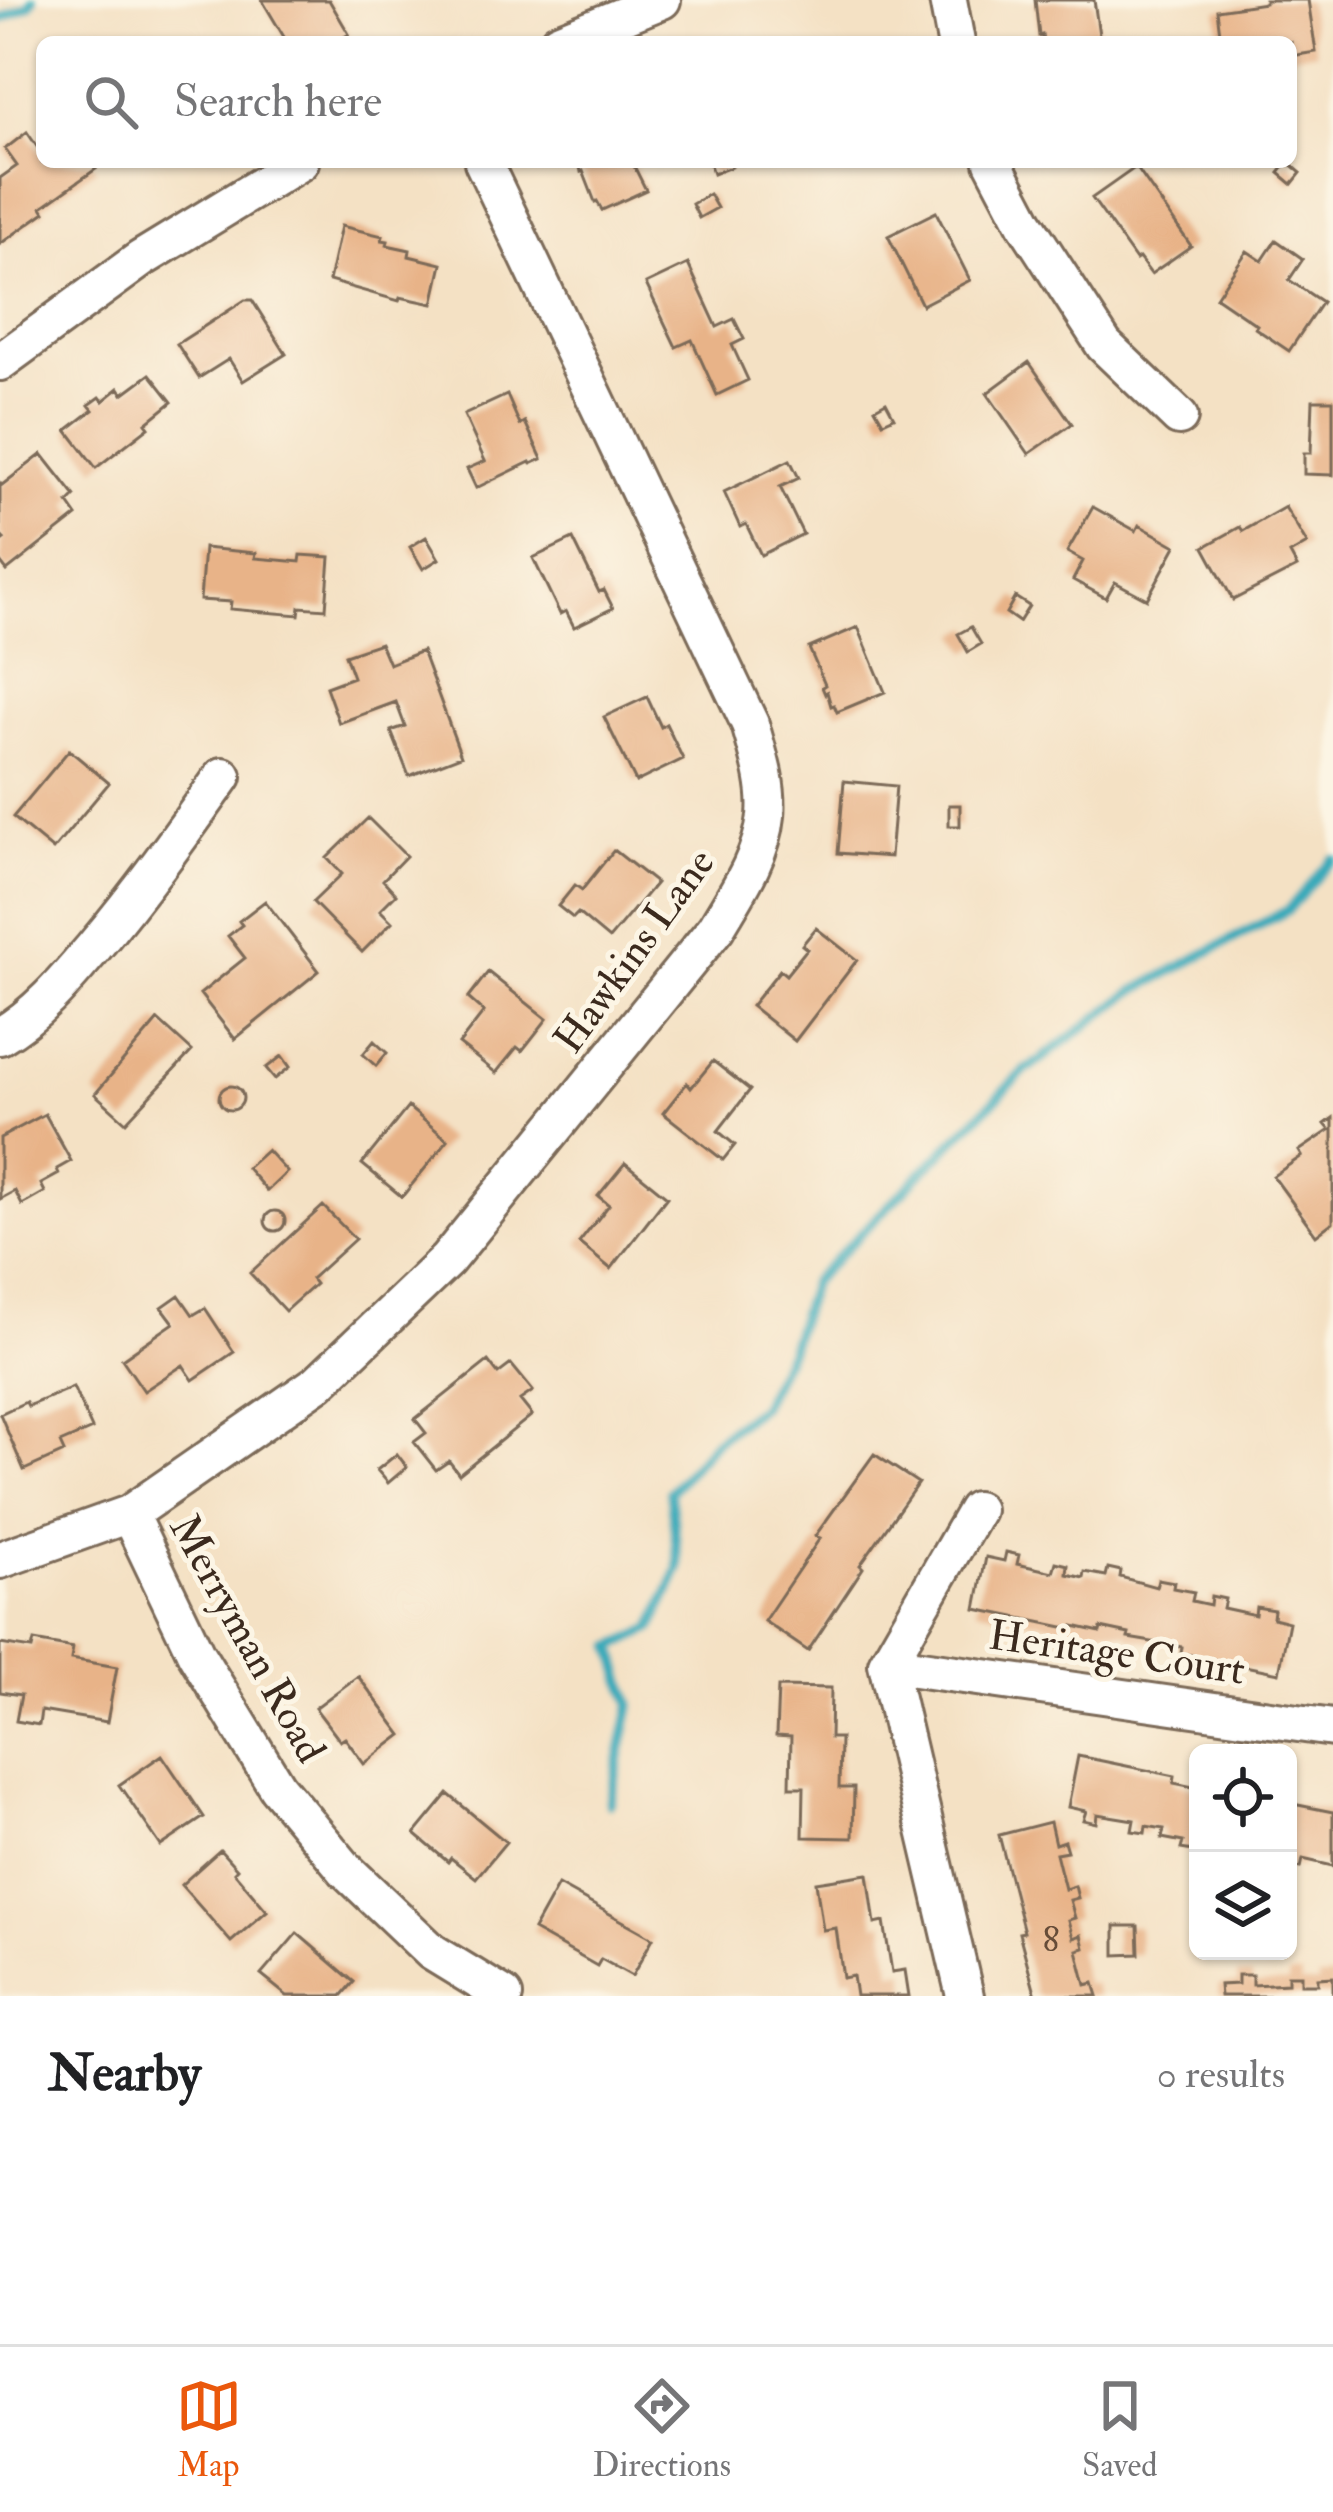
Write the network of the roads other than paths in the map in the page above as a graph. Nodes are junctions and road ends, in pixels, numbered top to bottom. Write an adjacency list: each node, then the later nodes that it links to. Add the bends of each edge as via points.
1 (662, 0): 3 (street)
2 (948, 0): 4 (street)
3 (573, 36)
4 (955, 36)
5 (290, 168): 8 (street, via 141,259)
6 (486, 168): 13 (street, Hawkins Lane, via 750,724 766,817 752,867 716,928 447,1260 318,1383)
7 (996, 168): 9 (street, via 1104,345)
8 (0, 362)
9 (1179, 417)
10 (223, 776): 11 (street, via 61,987)
11 (0, 1036)
12 (976, 1510): 15 (street)
13 (129, 1514): 14 (street, Hawkins Lane); 17 (street, Merryman Road, via 196,1654 277,1786 346,1870 432,1952)
14 (0, 1560)
15 (887, 1664): 16 (street, Heritage Court); 18 (street)
16 (1333, 1728)
17 (504, 1996)
18 (965, 1996)

